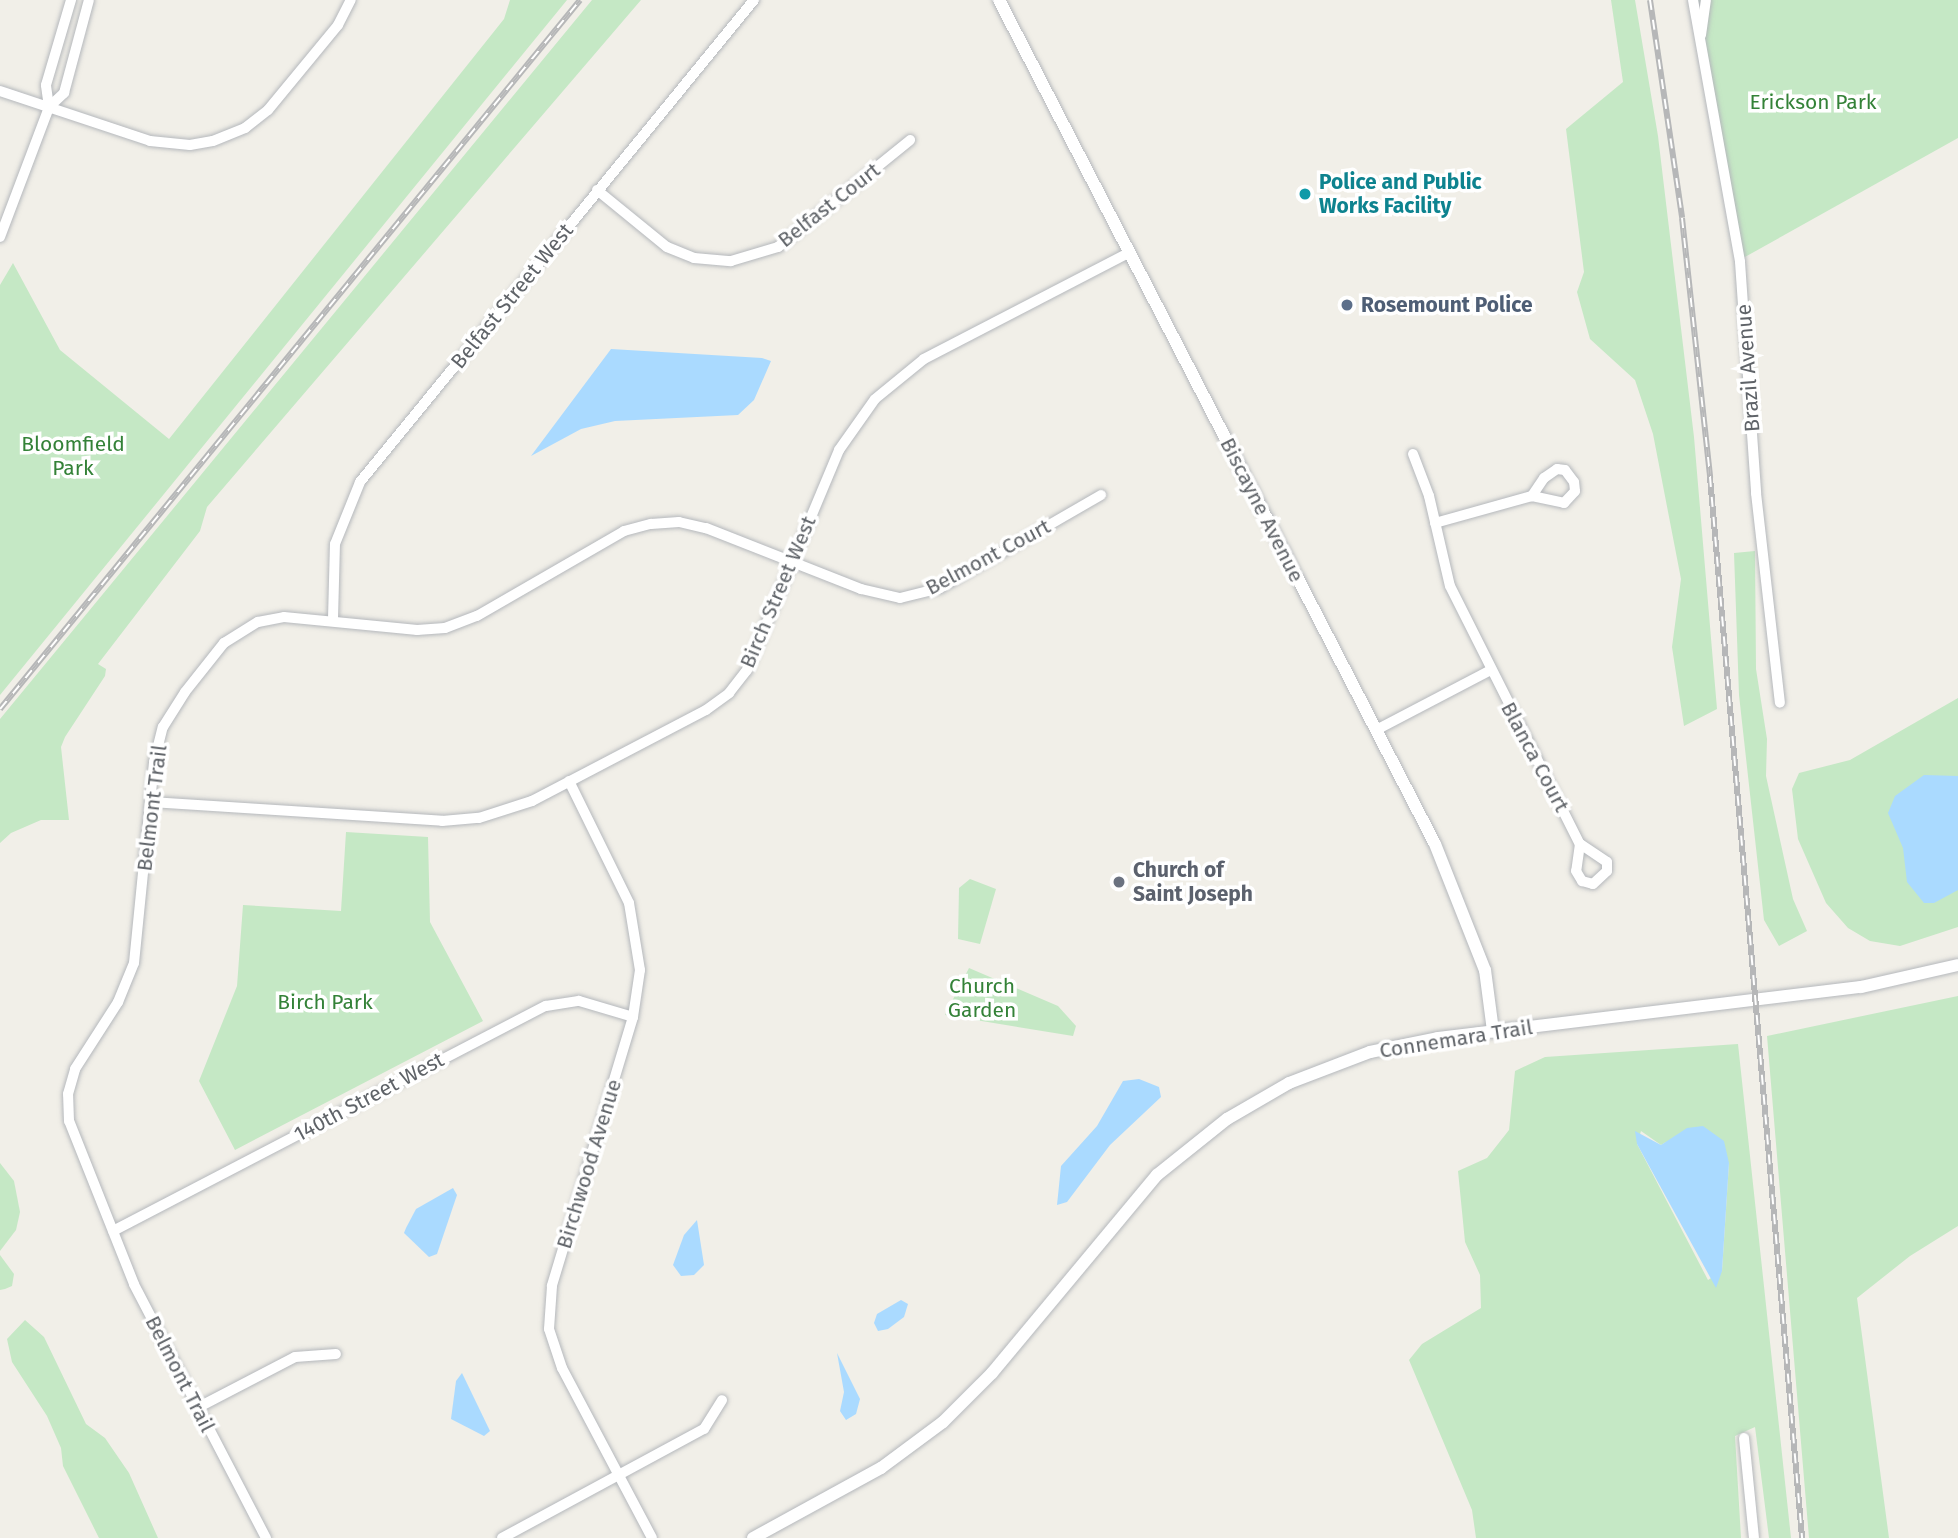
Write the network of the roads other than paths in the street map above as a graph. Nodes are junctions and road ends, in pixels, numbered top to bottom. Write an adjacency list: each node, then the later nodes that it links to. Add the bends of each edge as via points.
1 (71, 0): 10 (street, via 46,85)
2 (89, 0): 10 (street, via 64,93)
3 (351, 0): 10 (street, via 338,25 268,110 221,139 190,145 150,141)
4 (754, 0): 12 (street, Belfast Street West)
5 (999, 0): 14 (street, Biscayne Avenue)
6 (1693, 0): 8 (street, Brazil Avenue)
7 (1706, 0): 8 (street, Brazil Avenue)
8 (1700, 36): 22 (street, Brazil Avenue, via 1740,262 1756,493)
9 (0, 91): 10 (street)
10 (49, 107): 13 (street)
11 (910, 140): 12 (street, Belfast Court, via 778,247 731,261 694,258 667,247)
12 (597, 190): 20 (street, Belfast Street West, via 360,482 335,544)
13 (0, 237)
14 (1130, 253): 19 (street, Birch Street West, via 931,355 883,390 839,450); 23 (street, Biscayne Avenue)
15 (1413, 454): 18 (street, Blanca Court)
16 (1101, 495): 19 (street, Belmont Court, via 927,593 901,598 876,594)
17 (1532, 496): 18 (street)
18 (1435, 523): 21 (street, Blanca Court, via 1450,586)
19 (792, 561): 20 (street, Belmont Trail, via 693,524 651,524 624,531 477,616 445,628 417,630); 24 (street, Birch Street West, via 739,683 706,710)
20 (333, 619): 25 (street, Belmont Trail, via 275,617 250,625 224,643 163,727)
21 (1489, 671): 23 (street); 26 (street, Blanca Court)
22 (1780, 703)
23 (1376, 730): 29 (street, Biscayne Avenue, via 1460,896 1485,970)
24 (569, 781): 25 (street, Birch Street West, via 504,813 462,821); 28 (street, Birchwood Avenue, via 621,882 635,925 640,970)
25 (151, 803): 30 (street, Belmont Trail, via 134,963 118,1003 75,1069 68,1094 71,1134)
26 (1580, 844)
27 (1958, 965): 29 (street, Connemara Trail, via 1861,987)
28 (633, 1017): 30 (street, 140th Street West, via 579,1001 546,1006); 35 (street, Birchwood Avenue, via 552,1286 549,1316 558,1360)
29 (1493, 1031): 39 (street, Connemara Trail, via 1404,1044 1343,1061 1270,1093 1227,1119 1149,1184 992,1373 943,1422 881,1468)
30 (113, 1231): 33 (street, Belmont Trail, via 134,1284)
31 (336, 1354): 33 (street, via 295,1357)
32 (722, 1400): 35 (street, via 704,1429)
33 (197, 1408): 36 (street, Belmont Trail)
34 (1744, 1438): 40 (street)
35 (620, 1475): 37 (street); 38 (street, Birchwood Avenue)
36 (266, 1538)
37 (502, 1538)
38 (652, 1538)
39 (753, 1538)
40 (1754, 1538)

